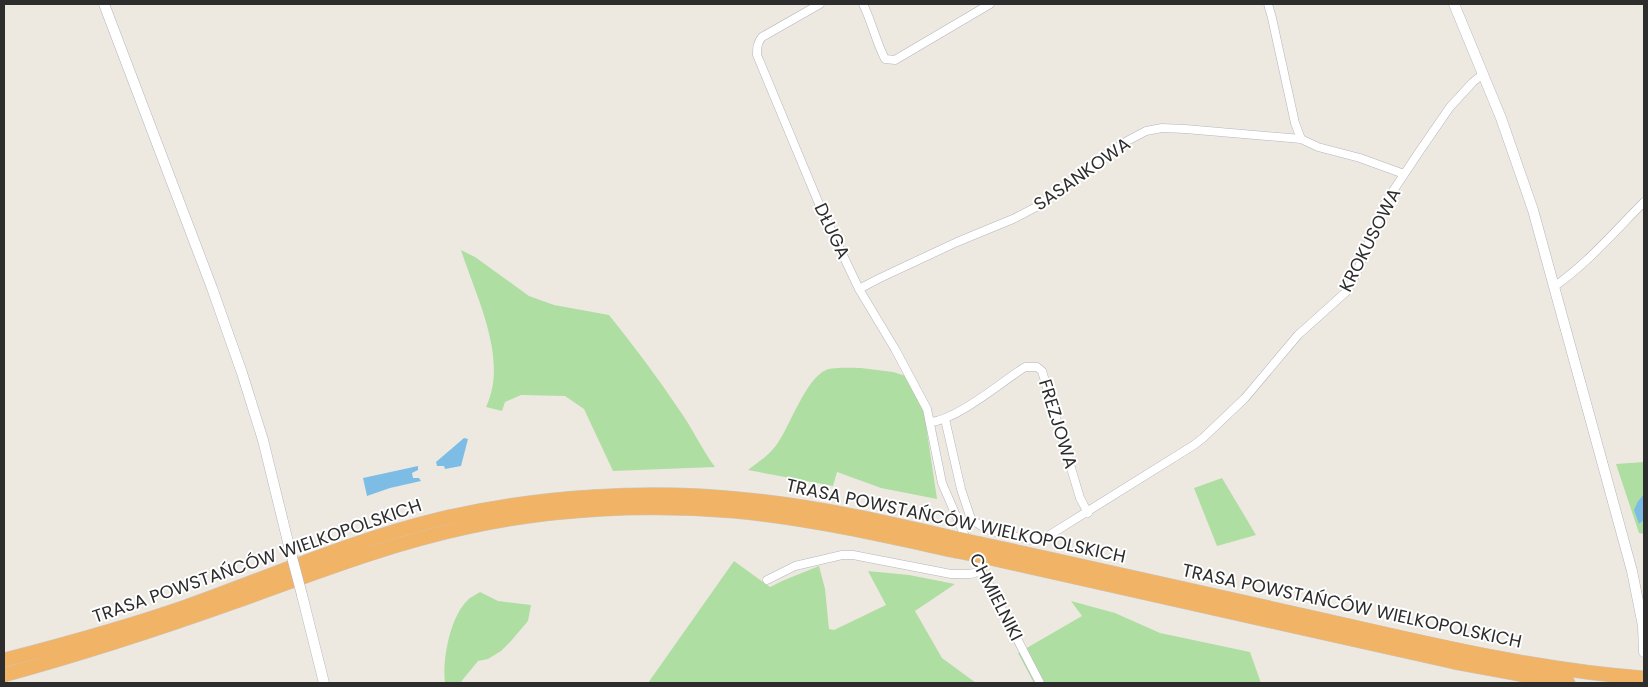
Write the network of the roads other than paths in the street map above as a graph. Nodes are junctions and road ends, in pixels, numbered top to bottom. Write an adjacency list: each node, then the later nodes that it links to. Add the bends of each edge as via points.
1 (104, 4): 26 (street, bridge, via 250,396)
2 (820, 4): 12 (street, DŁUGA, via 762,37 756,48 822,211)
3 (863, 4): 4 (street, via 882,53 889,60 895,60)
4 (990, 4)
5 (1268, 4): 8 (street)
6 (1454, 4): 7 (street)
7 (1483, 74): 9 (street, KROKUSOWA, via 1450,108); 11 (street, via 1520,170)
8 (1301, 139): 9 (street, SASANKOWA); 12 (street, SASANKOWA, via 1179,128 1146,131 1105,155 1040,206)
9 (1404, 174): 16 (street, KROKUSOWA, via 1385,203 1347,291 1298,335 1245,398 1203,438)
10 (1644, 202): 11 (street)
11 (1555, 286): 21 (street, via 1632,571)
12 (859, 289): 14 (street, DŁUGA, via 918,390)
13 (945, 419): 14 (street, FREZJOWA); 16 (street, KROKUSOWA, via 971,518 986,529 1032,540 1048,536); 16 (street, FREZJOWA, via 1025,368 1037,367 1042,371 1080,498)
14 (931, 422): 15 (street, DŁUGA)
15 (942, 483): 19 (street, CHMIELNIKI)
16 (1088, 513)
17 (957, 545): 18 (highway, TRASA POWSTAŃCÓW WIELKOPOLSKICH, bridge); 23 (highway, TRASA POWSTAŃCÓW WIELKOPOLSKICH, via 836,512 748,500 644,496 529,504 490,509 398,530 143,621); 24 (highway, TRASA POWSTAŃCÓW WIELKOPOLSKICH, via 804,520 695,508 612,509 511,519 470,526 363,555 167,625)
18 (981, 550): 25 (highway, TRASA POWSTAŃCÓW WIELKOPOLSKICH, via 1465,652 1548,667); 28 (highway, TRASA POWSTAŃCÓW WIELKOPOLSKICH, via 1454,662)
19 (982, 571): 20 (street, via 951,574 842,554 795,566); 27 (street, CHMIELNIKI)
20 (767, 580)
21 (1644, 634): 22 (street)
22 (1644, 652)
23 (4, 660)
24 (4, 675)
25 (1644, 678)
26 (324, 683)
27 (1040, 683)
28 (1568, 683)

